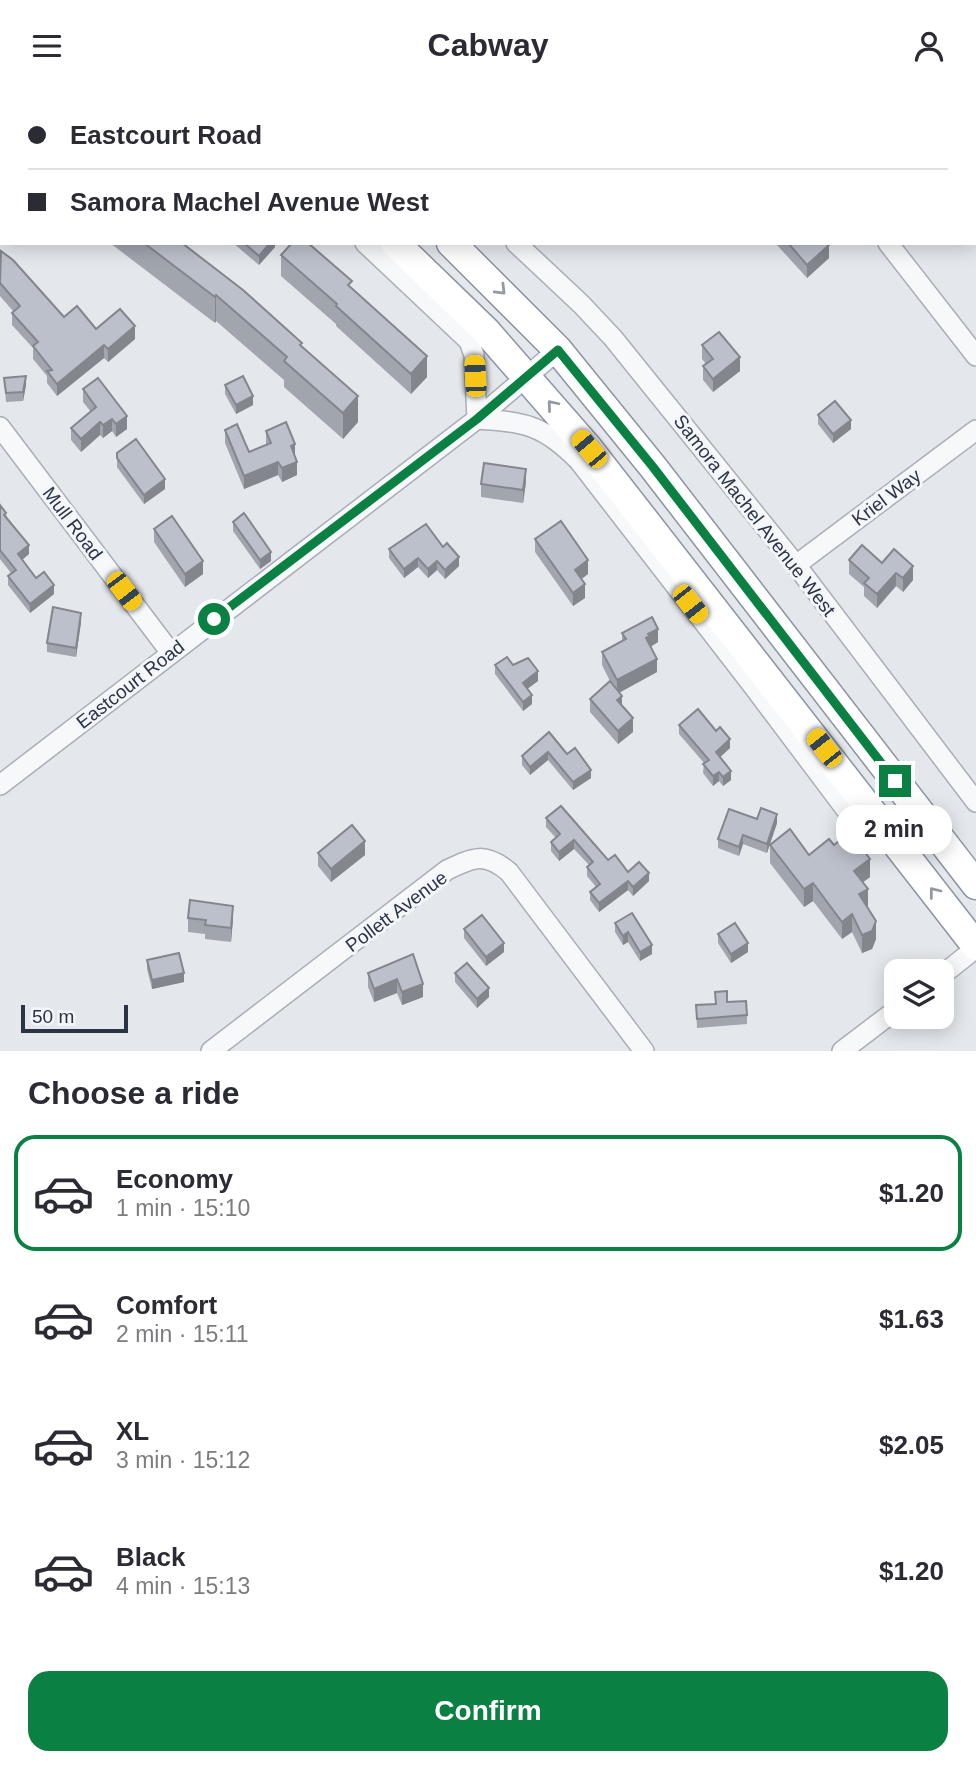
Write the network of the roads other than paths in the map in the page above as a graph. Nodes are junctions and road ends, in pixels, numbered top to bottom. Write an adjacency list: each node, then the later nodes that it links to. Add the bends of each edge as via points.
1 (367, 245): 9 (street, via 469,341 474,355)
2 (396, 245): 8 (highway)
3 (453, 245): 6 (highway, one-way to 6)
4 (518, 245): 12 (street, Samora Machel Avenue West, via 613,338)
5 (890, 245): 7 (street)
6 (558, 350): 8 (street, Eastcourt Road); 17 (highway)
7 (976, 356)
8 (527, 376): 9 (street, Eastcourt Road); 18 (highway, one-way to 8, via 654,529)
9 (477, 419): 13 (street, Eastcourt Road); 16 (street, via 533,426 579,461)
10 (0, 427): 13 (street, Mull Road)
11 (976, 430): 12 (street, Kriel Way)
12 (796, 565): 15 (street, Samora Machel Avenue West)
13 (171, 653): 14 (street, Eastcourt Road)
14 (0, 785)
15 (976, 802)
16 (853, 819)
17 (976, 885)
18 (976, 947): 19 (street)
19 (954, 965)
20 (884, 1019): 23 (street)
21 (211, 1051): 22 (street, Pollett Avenue, via 447,870 481,857 509,872)
22 (644, 1051)
23 (842, 1051)

